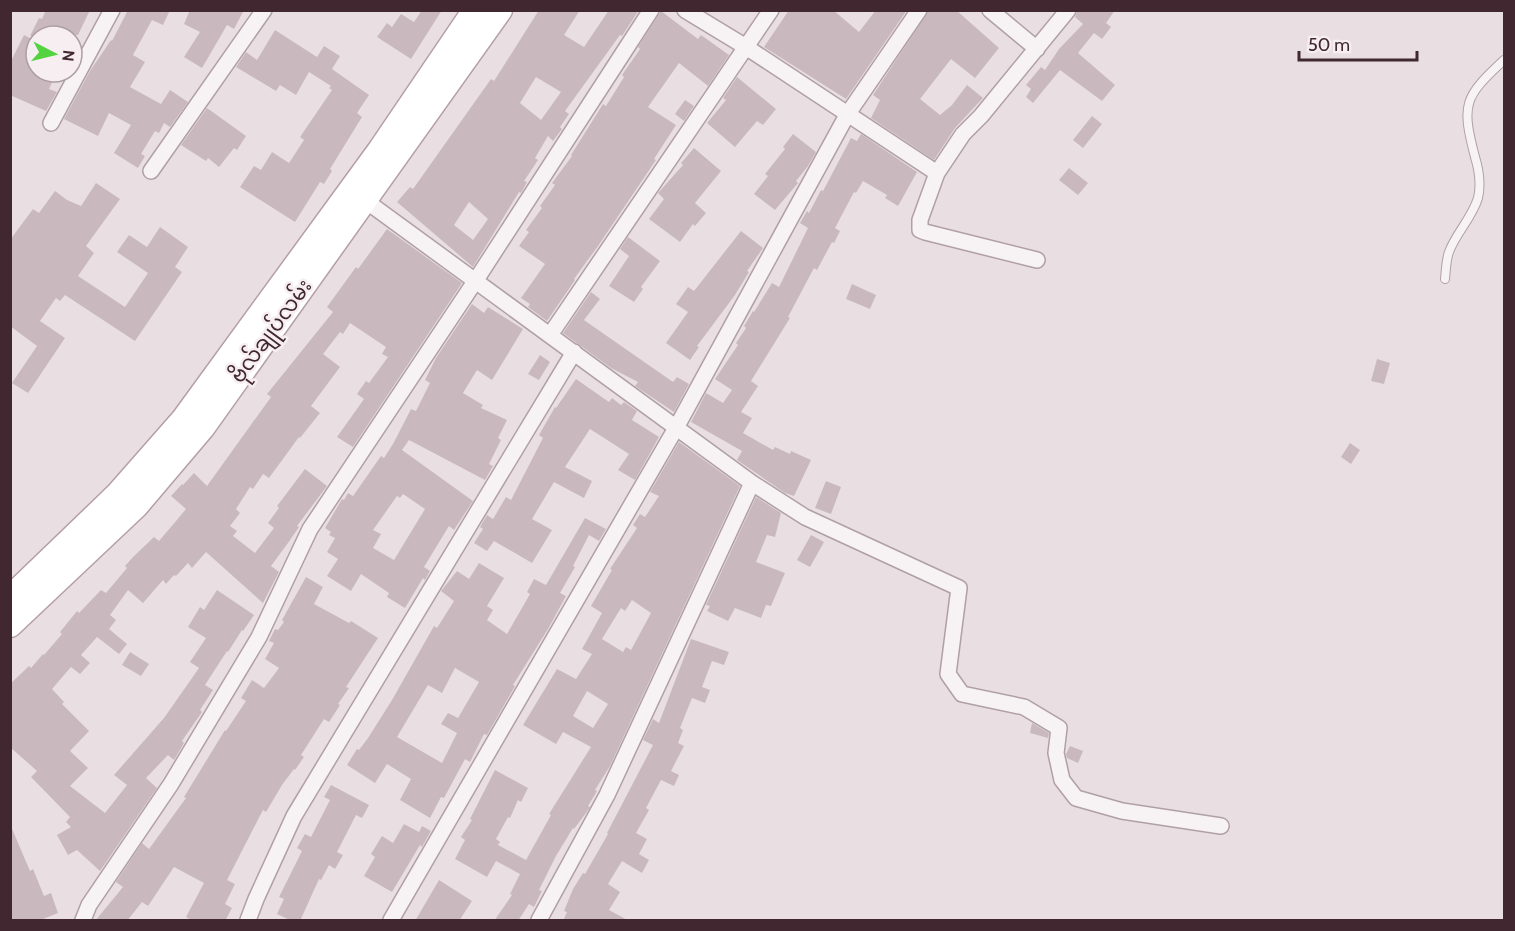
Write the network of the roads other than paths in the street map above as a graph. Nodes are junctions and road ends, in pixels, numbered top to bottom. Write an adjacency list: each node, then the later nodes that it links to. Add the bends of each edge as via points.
1 (112, 10): 15 (street)
2 (264, 10): 16 (street)
3 (475, 10): 26 (main road, ဗိုလ်ချုပ်လမ်း, via 380,150 183,420 118,494)
4 (500, 10): 18 (main road, ဗိုလ်ချုပ်လမ်း)
5 (651, 10): 21 (street)
6 (685, 10): 11 (street)
7 (771, 10): 11 (street)
8 (920, 10): 14 (street)
9 (990, 10): 12 (street)
10 (1068, 10): 12 (street)
11 (746, 48): 14 (street); 22 (street)
12 (1037, 49): 17 (street, via 963,134)
13 (1504, 60): 20 (lane, via 1470,99 1467,126 1478,166 1478,198 1449,251)
14 (847, 115): 17 (street); 24 (street)
15 (51, 123)
16 (152, 171)
17 (937, 173): 19 (street, via 920,230)
18 (366, 201): 21 (street); 27 (main road, ဗိုလ်ချုပ်လမ်း, via 195,436 136,506)
19 (1036, 260)
20 (1445, 279)
21 (476, 280): 22 (street); 29 (street, via 310,529 260,637 171,784 89,905)
22 (550, 335): 23 (street)
23 (574, 352): 24 (street); 30 (street, via 294,816)
24 (676, 428): 25 (street); 31 (street)
25 (752, 483): 28 (street, via 805,517 959,588 948,674 962,694 1024,707 1059,728 1056,753 1062,780 1076,798 1122,811); 32 (street, via 607,795)
26 (10, 598)
27 (10, 626)
28 (1221, 826)
29 (83, 921)
30 (249, 921)
31 (391, 921)
32 (539, 921)

